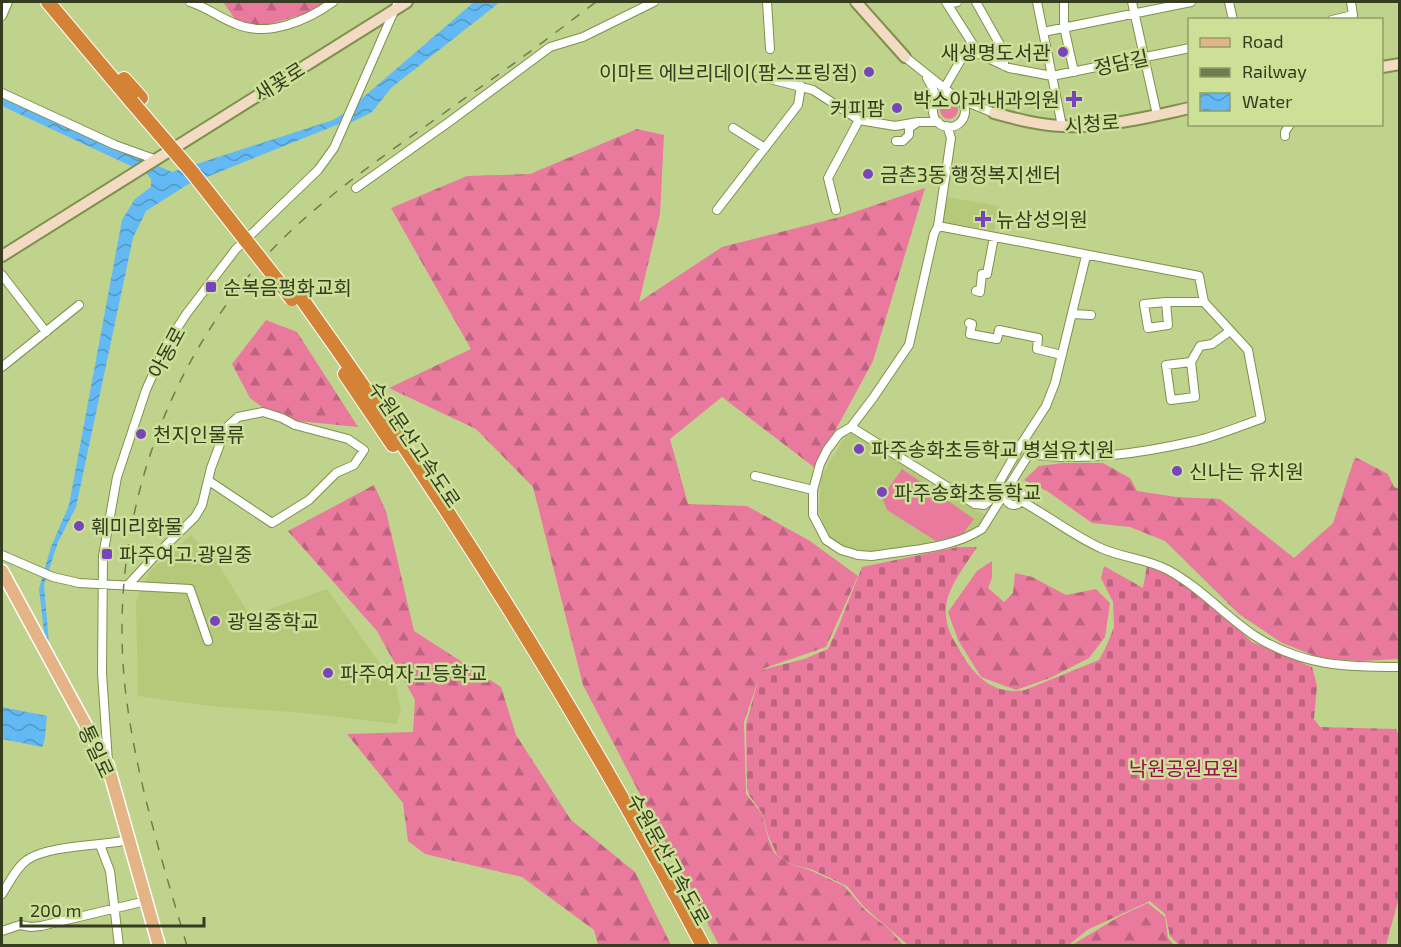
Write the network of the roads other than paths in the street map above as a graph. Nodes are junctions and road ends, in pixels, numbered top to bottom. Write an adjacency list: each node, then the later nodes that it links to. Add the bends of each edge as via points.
1 (8, 2): 21 (street)
2 (48, 2): 42 (highway, 수원문산고속도로)
3 (58, 2): 42 (highway, 수원문산고속도로)
4 (190, 2): 5 (street, via 239,26 264,28 298,21)
5 (333, 2)
6 (407, 2): 19 (street, 새꽃로)
7 (654, 2): 60 (street, via 583,37 550,47)
8 (767, 2): 28 (street)
9 (858, 2): 29 (street)
10 (957, 2): 18 (street)
11 (976, 2): 32 (street, via 1004,52)
12 (1037, 2): 25 (street)
13 (1064, 2): 24 (street)
14 (1132, 2): 20 (street)
15 (1191, 2): 20 (street)
16 (1229, 2): 22 (street)
17 (1350, 2): 23 (street, via 1353,15)
18 (946, 3): 26 (street, 정담길)
19 (396, 6): 59 (street, 새꽃로); 91 (street, 아동로, via 334,147 318,170 236,249 166,345 117,477)
20 (1134, 13): 24 (street); 30 (street)
21 (2, 16)
22 (1233, 18)
23 (1340, 18)
24 (1064, 27): 25 (street); 34 (street)
25 (1043, 32): 36 (street)
26 (973, 45): 32 (street, 정담길, via 979,54); 39 (street)
27 (1188, 48): 30 (street, 정담길)
28 (770, 49)
29 (905, 57): 35 (street)
30 (1145, 57): 34 (street, 정담길); 48 (street)
31 (1400, 64): 33 (street)
32 (1004, 66): 36 (street, 정담길)
33 (1383, 68)
34 (1074, 72): 36 (street, 정담길)
35 (926, 76): 39 (street); 43 (street, via 936,95)
36 (1052, 76): 53 (street)
37 (766, 78): 38 (street)
38 (801, 86): 49 (street); 58 (street, via 798,105)
39 (945, 87): 41 (street)
40 (2, 93): 59 (street)
41 (956, 97): 43 (street, via 939,99); 44 (street); 46 (street)
42 (136, 100): 69 (highway, 수원문산고속도로, bridge)
43 (934, 107): 51 (street)
44 (977, 108): 46 (street); 47 (street)
45 (1188, 108): 48 (street, 시청로)
46 (965, 113): 52 (street)
47 (994, 113): 53 (street, 시청로, via 1024,122)
48 (1157, 114): 53 (street, 시청로, via 1102,125)
49 (859, 120): 50 (street, via 894,126); 62 (street, via 828,178)
50 (918, 122): 51 (street); 57 (street, via 909,128 903,141)
51 (938, 122): 52 (street)
52 (951, 126): 63 (street)
53 (1062, 126)
54 (1289, 126): 56 (street)
55 (733, 128): 58 (street)
56 (1285, 136)
57 (896, 141)
58 (765, 148): 61 (street)
59 (152, 160): 65 (street, 새꽃로)
60 (356, 188)
61 (717, 210)
62 (836, 210)
63 (938, 226): 64 (street); 81 (street, via 909,345)
64 (994, 237): 66 (street); 68 (street, via 987,274 982,274 980,291)
65 (2, 256)
66 (1086, 256): 71 (street, via 1199,276); 73 (street)
67 (2, 274): 77 (street)
68 (975, 291)
69 (296, 297): 106 (highway, 수원문산고속도로, via 514,631); 107 (highway, 수원문산고속도로, via 398,436 550,675)
70 (1166, 302): 71 (street)
71 (1204, 302): 76 (street)
72 (80, 305): 77 (street)
73 (1072, 314): 74 (street); 78 (street)
74 (1090, 315)
75 (969, 323): 78 (street, via 970,334 997,339 999,330 1038,338 1036,349)
76 (1230, 331): 79 (street, via 1212,344 1200,346); 83 (street, via 1248,350 1261,419 1197,441 1122,454)
77 (46, 332): 80 (street)
78 (1062, 355): 82 (street, via 1043,413)
79 (1191, 362): 79 (street, via 1166,365 1171,400 1195,397)
80 (2, 367)
81 (851, 427): 82 (street, via 979,505 992,497); 86 (street, via 839,434 827,450)
82 (1020, 446): 83 (street)
83 (1029, 454): 87 (street)
84 (755, 476): 86 (street)
85 (209, 482): 85 (street, via 272,523 309,500 336,473 354,465 364,450 348,439 263,412 250,413 226,428); 92 (street, via 195,517)
86 (813, 490): 87 (street, via 813,515 826,540 841,550 872,556 958,542 982,529)
87 (1006, 493): 88 (street, via 1017,490); 88 (street, via 1010,505)
88 (1021, 501): 94 (street, via 1092,544 1172,572 1255,635 1295,656 1333,665)
89 (2, 555): 91 (street, via 53,577)
90 (2, 571): 95 (main road, 통일로)
91 (102, 584): 92 (street); 95 (street, 아동로)
92 (128, 585): 93 (street, via 190,589)
93 (208, 641)
94 (1400, 667)
95 (108, 766): 96 (main road, 통일로)
96 (129, 840): 97 (street); 99 (main road, 통일로)
97 (113, 843): 98 (street); 99 (street)
98 (100, 845): 100 (street, via 47,851 27,860); 102 (street, via 110,872)
99 (134, 857): 101 (main road, 통일로)
100 (2, 894)
101 (146, 901): 102 (street); 105 (main road, 통일로)
102 (115, 908): 103 (street); 104 (street)
103 (2, 931)
104 (119, 945)
105 (159, 945)
106 (695, 945)
107 (703, 945)

